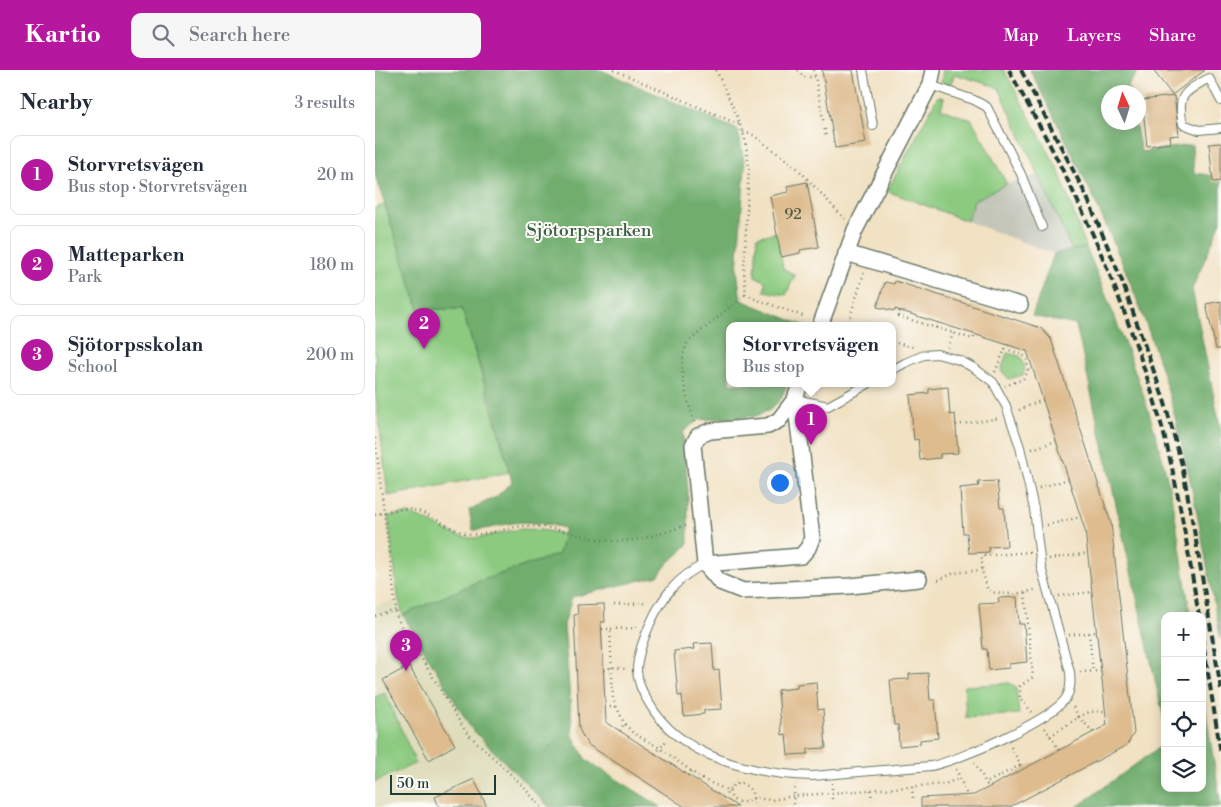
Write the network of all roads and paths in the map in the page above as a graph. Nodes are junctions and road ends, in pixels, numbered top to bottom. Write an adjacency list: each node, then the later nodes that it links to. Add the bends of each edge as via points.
1 (614, 70): 11 (path)
2 (716, 70): 11 (path)
3 (798, 70): 8 (path, via 803,77)
4 (814, 70): 8 (path)
5 (863, 70): 12 (lane)
6 (933, 70): 9 (street)
7 (1207, 74): 10 (lane); 13 (lane, via 1183,96 1180,103 1183,124 1199,130)
8 (815, 77): 15 (path)
9 (929, 85): 16 (lane, via 987,107 1021,174); 17 (street)
10 (1221, 101)
11 (740, 125): 14 (path)
12 (873, 126)
13 (1221, 128)
14 (743, 132): 17 (path, via 753,135 797,168); 20 (path, via 749,166 743,271)
15 (826, 136)
16 (1042, 227)
17 (855, 230): 18 (street)
18 (845, 253): 19 (street); 24 (street)
19 (868, 260): 21 (street); 25 (path)
20 (746, 294): 23 (path); 41 (path, via 688,342 683,352 682,379)
21 (1021, 305)
22 (900, 311): 27 (path, via 898,316)
23 (807, 317)
24 (821, 322)
25 (848, 322)
26 (938, 323): 27 (path)
27 (936, 328): 28 (path, via 973,339)
28 (975, 334)
29 (896, 343): 32 (path, via 914,348)
30 (1009, 345): 31 (path)
31 (1009, 350): 35 (path, via 1022,354 1027,360); 36 (path, via 1005,349)
32 (924, 356): 33 (lane); 36 (lane, via 937,354 959,360)
33 (896, 368)
34 (1033, 369): 35 (path)
35 (1028, 372): 39 (path, via 1023,379)
36 (990, 380): 39 (lane)
37 (799, 387): 40 (street)
38 (863, 387): 40 (lane, via 828,406)
39 (997, 389): 44 (lane, via 1012,420)
40 (795, 399): 41 (street, via 779,420 768,426 711,431); 55 (street, via 813,538 808,548 801,556)
41 (698, 436): 50 (street, via 693,445)
42 (375, 438): 47 (path)
43 (1056, 441): 44 (path)
44 (1021, 453): 46 (lane)
45 (1069, 479): 46 (path)
46 (1030, 491): 51 (lane)
47 (384, 512): 48 (path); 50 (path, via 405,509 418,512 473,534 512,526 531,526 612,541 635,541); 65 (path)
48 (375, 515)
49 (1081, 517): 51 (path)
50 (701, 522): 55 (street)
51 (1036, 528): 52 (lane)
52 (1039, 551): 54 (lane); 56 (path, via 982,556)
53 (1088, 553): 54 (path)
54 (1040, 560): 59 (lane)
55 (705, 564): 57 (street, via 720,582 743,591); 63 (lane, via 675,583)
56 (982, 570): 58 (path, via 954,573); 61 (path, via 988,591)
57 (919, 579)
58 (938, 580)
59 (1045, 587): 61 (path); 62 (lane)
60 (1092, 592): 62 (path)
61 (1025, 593): 82 (path, via 1033,677 1020,686 1021,699)
62 (1049, 598): 71 (lane)
63 (661, 603): 64 (path); 73 (lane, via 642,642)
64 (614, 605)
65 (396, 610): 66 (path); 114 (path, via 397,618 467,732)
66 (375, 616)
67 (602, 629): 68 (path)
68 (610, 629)
69 (1097, 632): 70 (path)
70 (1089, 633): 71 (path); 76 (path)
71 (1060, 637): 75 (lane)
72 (603, 670): 73 (path, via 612,667)
73 (637, 671): 86 (lane, via 648,703)
74 (1101, 671): 76 (path)
75 (1070, 672): 76 (path); 77 (lane)
76 (1093, 672)
77 (1067, 697): 81 (path); 82 (lane)
78 (616, 706): 79 (path)
79 (605, 708)
80 (1105, 711): 81 (path, via 1089,712)
81 (1079, 717): 85 (path); 88 (path)
82 (1039, 720): 87 (lane); 88 (path)
83 (624, 723): 84 (path)
84 (620, 731)
85 (1093, 732)
86 (672, 733): 90 (path); 97 (lane, via 719,759)
87 (1005, 736): 91 (lane); 93 (path)
88 (1050, 736): 89 (path)
89 (1059, 750)
90 (655, 754)
91 (970, 754): 92 (lane); 102 (path)
92 (953, 760): 96 (lane, via 931,766); 99 (path)
93 (1021, 765): 94 (path); 100 (path)
94 (1023, 769)
95 (692, 771): 98 (path)
96 (832, 774): 97 (lane); 104 (path)
97 (795, 775): 106 (path)
98 (688, 776)
99 (960, 778): 101 (path, via 945,784); 105 (path)
100 (988, 782)
101 (912, 787): 103 (path); 109 (path)
102 (988, 787)
103 (871, 790): 104 (path); 110 (path)
104 (832, 793): 106 (path); 111 (path)
105 (967, 795)
106 (794, 796): 108 (path, via 772,800); 112 (path)
107 (723, 798): 108 (path, via 740,782 749,787)
108 (754, 798): 113 (path)
109 (913, 798)
110 (873, 800)
111 (832, 802)
112 (793, 804)
113 (754, 806)
114 (541, 807)

